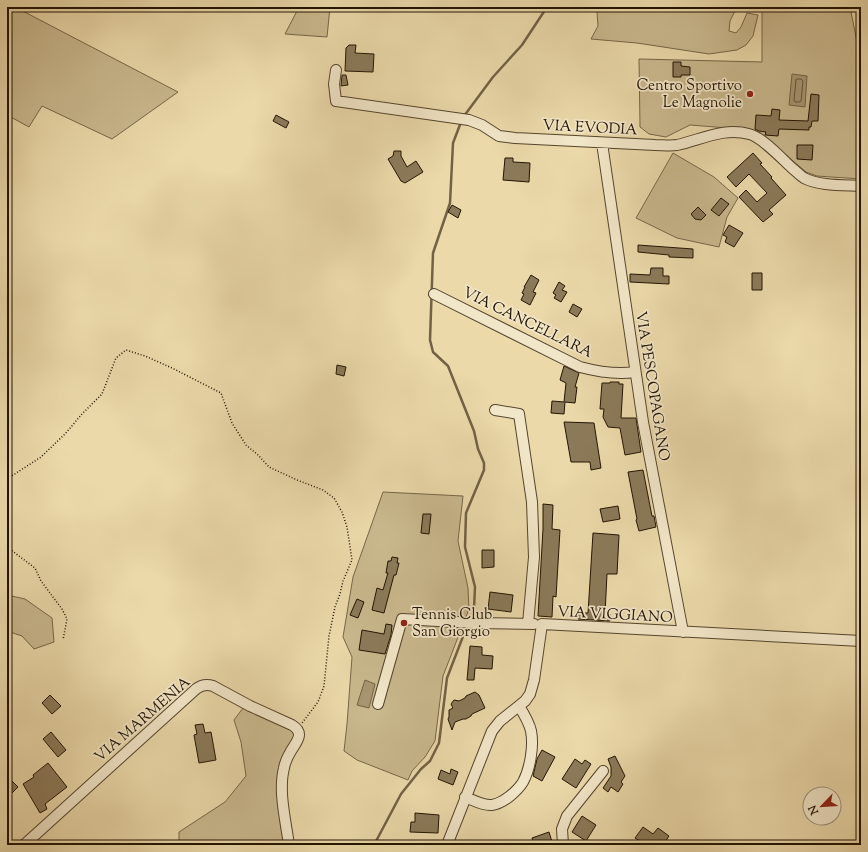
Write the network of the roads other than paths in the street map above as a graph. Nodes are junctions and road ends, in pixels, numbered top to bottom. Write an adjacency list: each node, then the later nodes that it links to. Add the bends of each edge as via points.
1 (336, 70): 2 (street, VIA EVODIA, via 336,102 469,120 499,136)
2 (602, 143): 3 (street, VIA EVODIA, via 676,145 725,133 750,134 760,139 802,177 812,182); 5 (street, VIA PESCOPAGANO)
3 (861, 186)
4 (434, 294): 5 (street, VIA CANCELLARA, via 580,367 619,374)
5 (635, 372): 9 (street, VIA PESCOPAGANO)
6 (495, 410): 7 (street, via 519,414 532,502 534,557)
7 (528, 624): 8 (street); 11 (street, via 402,619)
8 (542, 624): 9 (street, VIA VIGGIANO); 12 (street, VIA VIGGIANO, via 532,690)
9 (683, 632): 10 (street, VIA VIGGIANO)
10 (861, 641)
11 (378, 704)
12 (519, 706): 14 (street, VIA VIGGIANO, via 492,731); 14 (street, via 528,722 532,738 527,773 523,781 506,799 494,805)
13 (603, 771): 18 (street, via 567,816 562,829)
14 (465, 797): 17 (street, VIA VIGGIANO)
15 (24, 845): 16 (street, VIA MARMENIA, via 196,689 208,685 296,729 298,739 284,766 282,776)
16 (289, 845)
17 (447, 845)
18 (563, 845)

